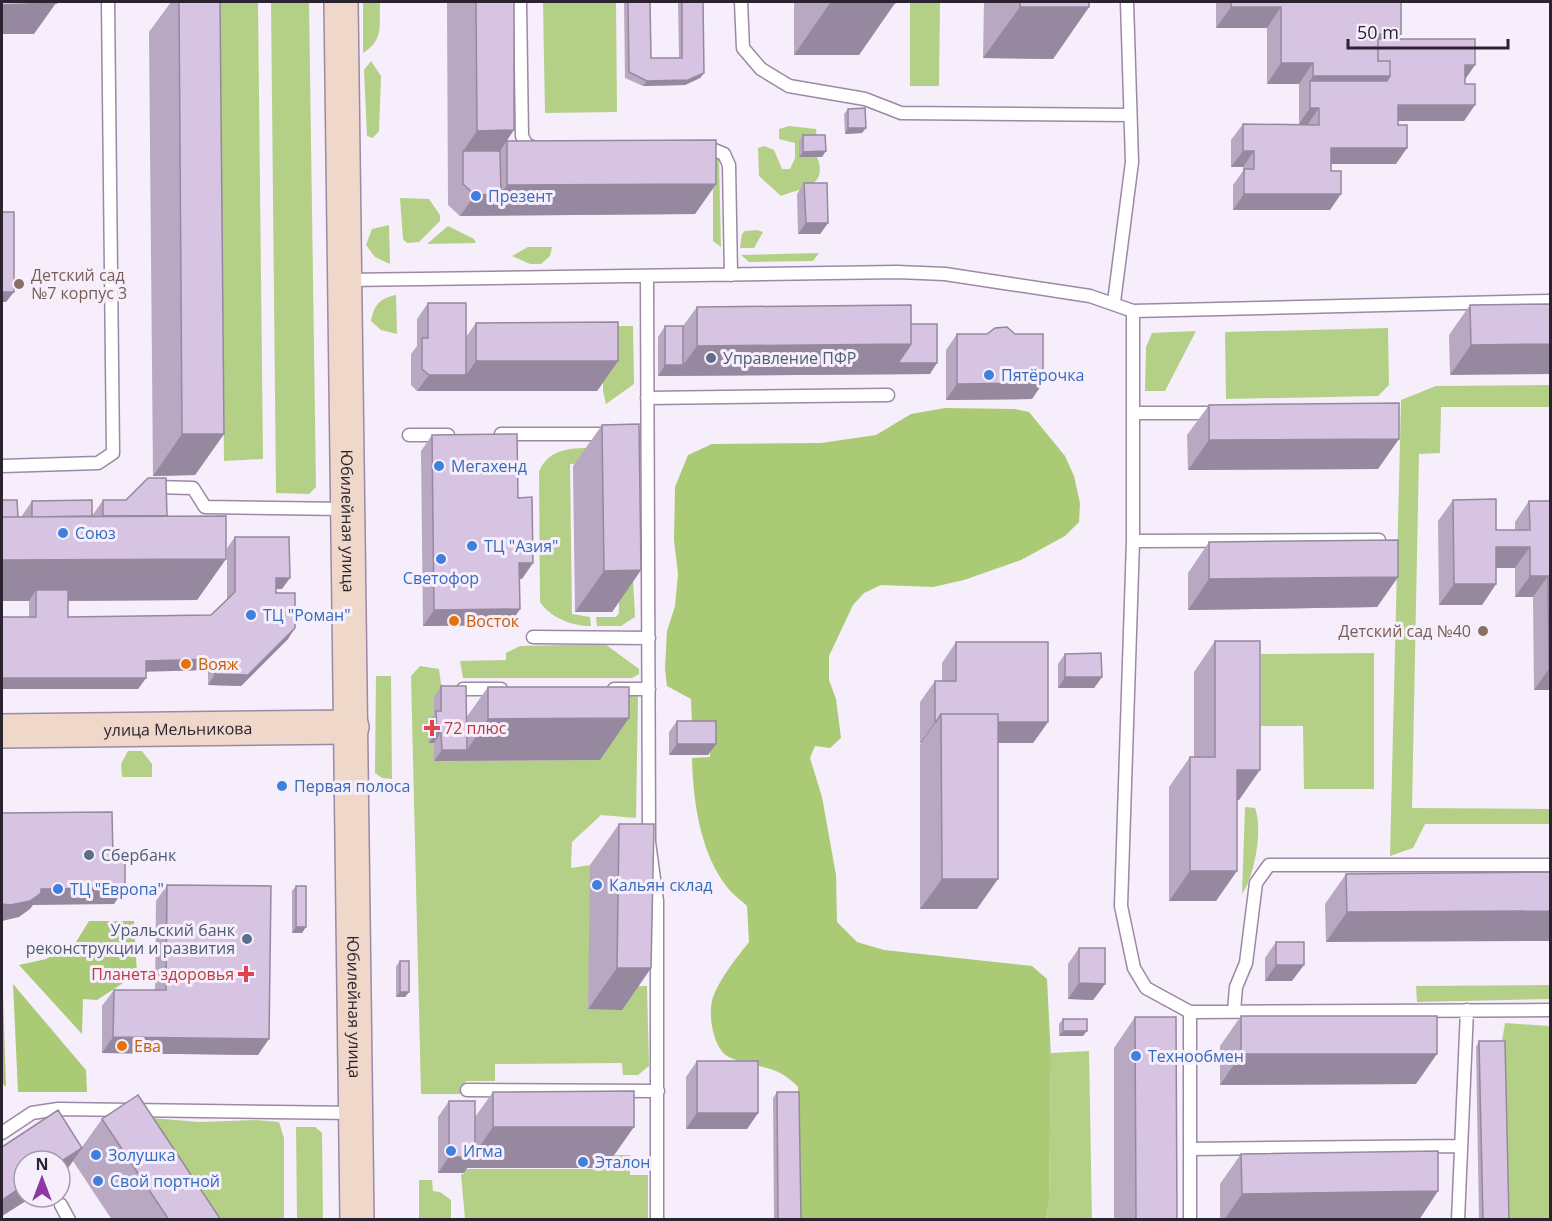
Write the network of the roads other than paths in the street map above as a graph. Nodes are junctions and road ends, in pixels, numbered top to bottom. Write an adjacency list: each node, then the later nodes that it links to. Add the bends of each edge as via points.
1 (108, 2): 23 (lane, via 113,453 98,463)
2 (342, 2): 11 (main road, Юбилейная улица)
3 (520, 2): 7 (lane, via 522,136 526,144)
4 (741, 2): 6 (lane, via 743,48 761,69 789,86 865,99 901,113)
5 (1127, 2): 6 (lane)
6 (1130, 115): 13 (lane, via 1132,162)
7 (548, 149)
8 (688, 149): 9 (lane, via 712,149 724,154 729,165)
9 (731, 274): 10 (lane); 13 (lane, via 945,274)
10 (647, 276): 11 (lane); 16 (lane)
11 (346, 280): 25 (main road, Юбилейная улица)
12 (1551, 301): 14 (lane)
13 (1114, 302): 14 (lane)
14 (1133, 310): 18 (lane)
15 (888, 395): 16 (lane)
16 (647, 398): 22 (lane)
17 (1232, 412): 18 (lane)
18 (1133, 413): 27 (lane)
19 (409, 435): 20 (lane)
20 (465, 435)
21 (488, 435): 22 (lane)
22 (635, 435): 29 (lane)
23 (2, 466)
24 (154, 487): 25 (lane, via 193,488 205,507)
25 (349, 509): 34 (main road, Юбилейная улица)
26 (1379, 540): 27 (lane)
27 (1133, 541): 40 (lane, via 1121,906 1134,968 1146,988)
28 (533, 637): 29 (lane)
29 (649, 638): 33 (lane)
30 (463, 689): 31 (lane)
31 (510, 689)
32 (603, 689): 33 (lane)
33 (649, 689): 42 (lane, via 649,842 657,901)
34 (352, 727): 35 (main road, улица Мельникова); 43 (main road, Юбилейная улица)
35 (2, 730)
36 (1551, 865): 37 (lane, via 1269,865 1256,883 1246,963 1236,987)
37 (1234, 1011): 38 (lane); 40 (lane)
38 (1467, 1011): 39 (lane); 45 (lane)
39 (1551, 1011)
40 (1190, 1012): 46 (lane)
41 (466, 1090): 42 (lane)
42 (658, 1091): 48 (lane)
43 (356, 1113): 44 (lane, via 58,1108 32,1113); 47 (main road, Юбилейная улица)
44 (2, 1133)
45 (1461, 1146): 46 (lane); 50 (lane)
46 (1190, 1149): 49 (lane)
47 (357, 1220)
48 (657, 1220)
49 (1190, 1220)
50 (1458, 1220)

